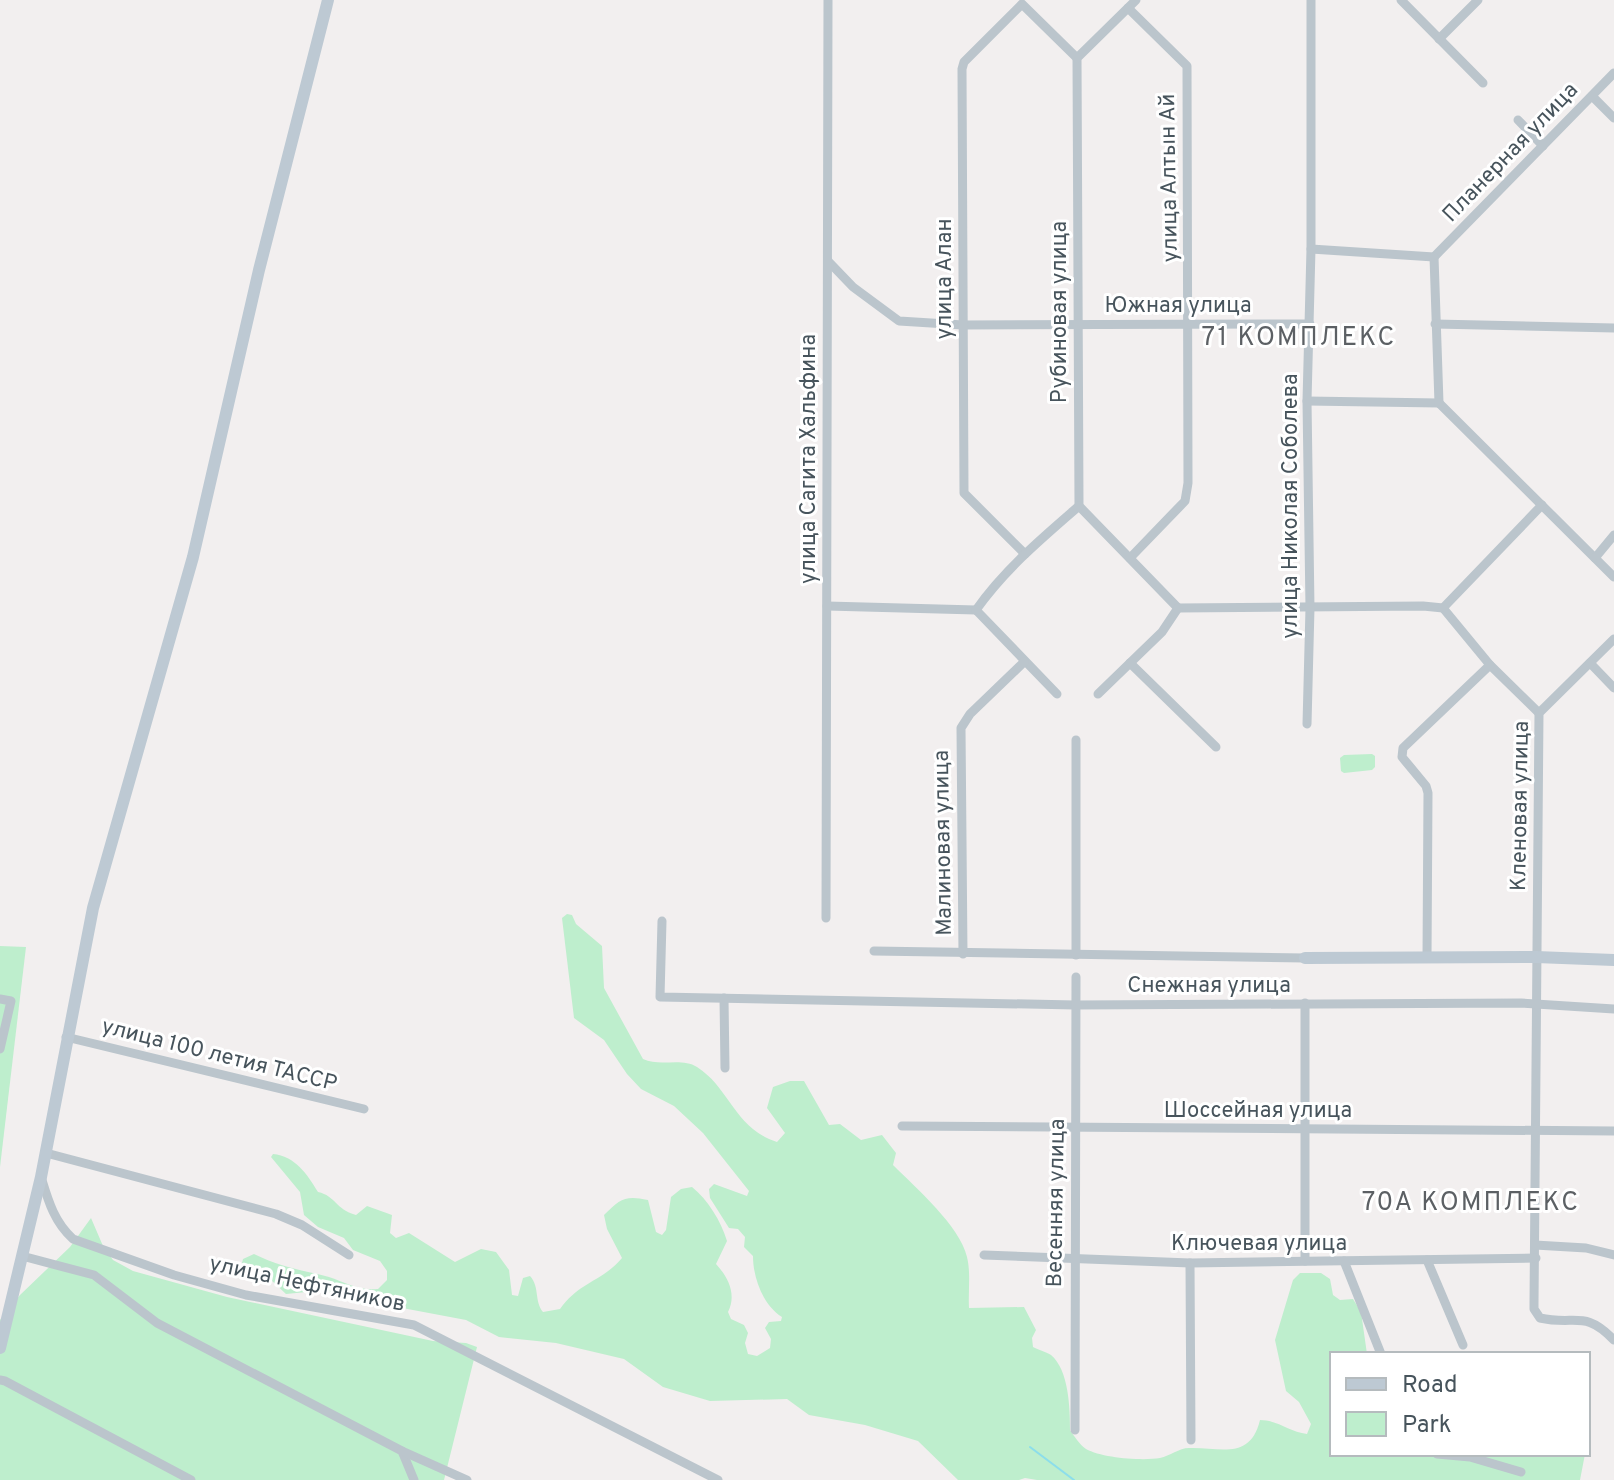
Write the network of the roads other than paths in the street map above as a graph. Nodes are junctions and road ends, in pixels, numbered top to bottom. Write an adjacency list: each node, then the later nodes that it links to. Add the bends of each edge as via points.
1 (328, 0): 66 (street, via 193,557 93,908)
2 (828, 0): 17 (street, улица Сагита Хальфина)
3 (1311, 0): 15 (street, улица Николая Соболева)
4 (1401, 0): 7 (street)
5 (1478, 0): 7 (street)
6 (1132, 4): 8 (street); 22 (street, улица Алтын Ай, via 1187,66)
7 (1439, 39): 10 (street)
8 (1077, 58): 18 (street, Рубиновая улица); 21 (street, улица Алан, via 1022,4 964,62)
9 (1614, 73): 11 (street, Планерная улица)
10 (1483, 83)
11 (1592, 96): 12 (street); 14 (street, Планерная улица)
12 (1614, 118)
13 (1518, 120): 14 (street)
14 (1543, 146): 16 (street, Планерная улица)
15 (1311, 249): 16 (street); 19 (street, улица Николая Соболева)
16 (1434, 257): 20 (street)
17 (828, 261): 21 (street, Южная улица, via 899,321); 33 (street, улица Сагита Хальфина)
18 (1078, 324): 21 (street, Южная улица); 22 (street, Южная улица); 27 (street, Рубиновая улица)
19 (1310, 324): 22 (street, Южная улица); 24 (street, улица Николая Соболева)
20 (1435, 324): 23 (street); 25 (street)
21 (963, 325): 29 (street, улица Алан, via 964,493)
22 (1189, 325): 30 (street, улица Алтын Ай, via 1185,501)
23 (1614, 328)
24 (1307, 401): 25 (street); 35 (street, улица Николая Соболева)
25 (1439, 403): 26 (street)
26 (1542, 505): 31 (street); 36 (street)
27 (1079, 506): 29 (street); 30 (street)
28 (1614, 535): 31 (street)
29 (1025, 554): 37 (street)
30 (1130, 558): 34 (street)
31 (1595, 558): 32 (street)
32 (1614, 577)
33 (827, 606): 37 (street); 50 (street, улица Сагита Хальфина)
34 (1178, 608): 35 (street); 40 (street)
35 (1310, 608): 36 (street); 47 (street, улица Николая Соболева)
36 (1443, 608): 42 (street)
37 (976, 610): 39 (street)
38 (1614, 639): 41 (street, Кленовая улица)
39 (1024, 662): 44 (street); 53 (street, Малиновая улица, via 961,728)
40 (1130, 663): 45 (street); 49 (street)
41 (1590, 663): 43 (street); 46 (street, Кленовая улица)
42 (1490, 665): 46 (street); 55 (street, via 1403,748 1402,757 1428,793)
43 (1614, 688)
44 (1057, 694)
45 (1098, 694)
46 (1539, 713): 56 (street, Кленовая улица)
47 (1307, 724)
48 (1076, 740): 54 (street)
49 (1216, 747)
50 (826, 918)
51 (662, 921): 60 (street, Снежная улица, via 660,997)
52 (874, 951): 53 (street)
53 (963, 954): 54 (street)
54 (1076, 955): 57 (street)
55 (1427, 957): 56 (street); 57 (street)
56 (1536, 957): 58 (street); 63 (street, Кленовая улица)
57 (1305, 958)
58 (1614, 960)
59 (1076, 977): 64 (street, Весенняя улица)
60 (724, 998): 64 (street, Снежная улица); 68 (street)
61 (0, 999): 67 (street, via 11,1001)
62 (1305, 1003): 63 (street, Снежная улица); 64 (street, Снежная улица); 72 (street)
63 (1536, 1004): 65 (street, Снежная улица); 73 (street, Кленовая улица)
64 (1075, 1005): 71 (street, Весенняя улица)
65 (1614, 1009)
66 (66, 1037): 69 (street, улица 100 летия ТАССР); 75 (street)
67 (0, 1049)
68 (725, 1068)
69 (364, 1109)
70 (902, 1126): 71 (street, Шоссейная улица)
71 (1077, 1128): 72 (street, Шоссейная улица); 82 (street, Весенняя улица)
72 (1303, 1130): 73 (street, Шоссейная улица); 84 (street)
73 (1535, 1130): 74 (street, Шоссейная улица); 77 (street, Кленовая улица)
74 (1614, 1131)
75 (46, 1153): 76 (street); 78 (street, via 276,1214)
76 (41, 1177): 81 (street); 97 (street, улица Нефтяников, via 51,1209 73,1239 246,1295 414,1325)
77 (1535, 1245): 80 (street); 86 (street, Кленовая улица)
78 (349, 1255)
79 (984, 1255): 82 (street, Ключевая улица)
80 (1614, 1255)
81 (22, 1256): 90 (street); 95 (street, via 94,1275 157,1323)
82 (1074, 1259): 87 (street, Ключевая улица); 93 (street, Весенняя улица)
83 (1427, 1260): 85 (street, Ключевая улица); 86 (street, Ключевая улица); 89 (street)
84 (1305, 1261): 85 (street, Ключевая улица); 87 (street, Ключевая улица)
85 (1344, 1261): 91 (street)
86 (1536, 1262): 88 (street, Кленовая улица, via 1537,1314 1545,1319 1586,1319)
87 (1190, 1263): 94 (street)
88 (1614, 1340)
89 (1463, 1345)
90 (0, 1348)
91 (1380, 1352)
92 (0, 1380): 99 (street)
93 (1075, 1430)
94 (1191, 1440)
95 (402, 1451): 100 (street); 101 (street)
96 (1459, 1456): 98 (street)
97 (697, 1470): 102 (street); 103 (street, улица Нефтяников)
98 (1521, 1472)
99 (191, 1480)
100 (414, 1480)
101 (467, 1480)
102 (692, 1480)
103 (718, 1480)

